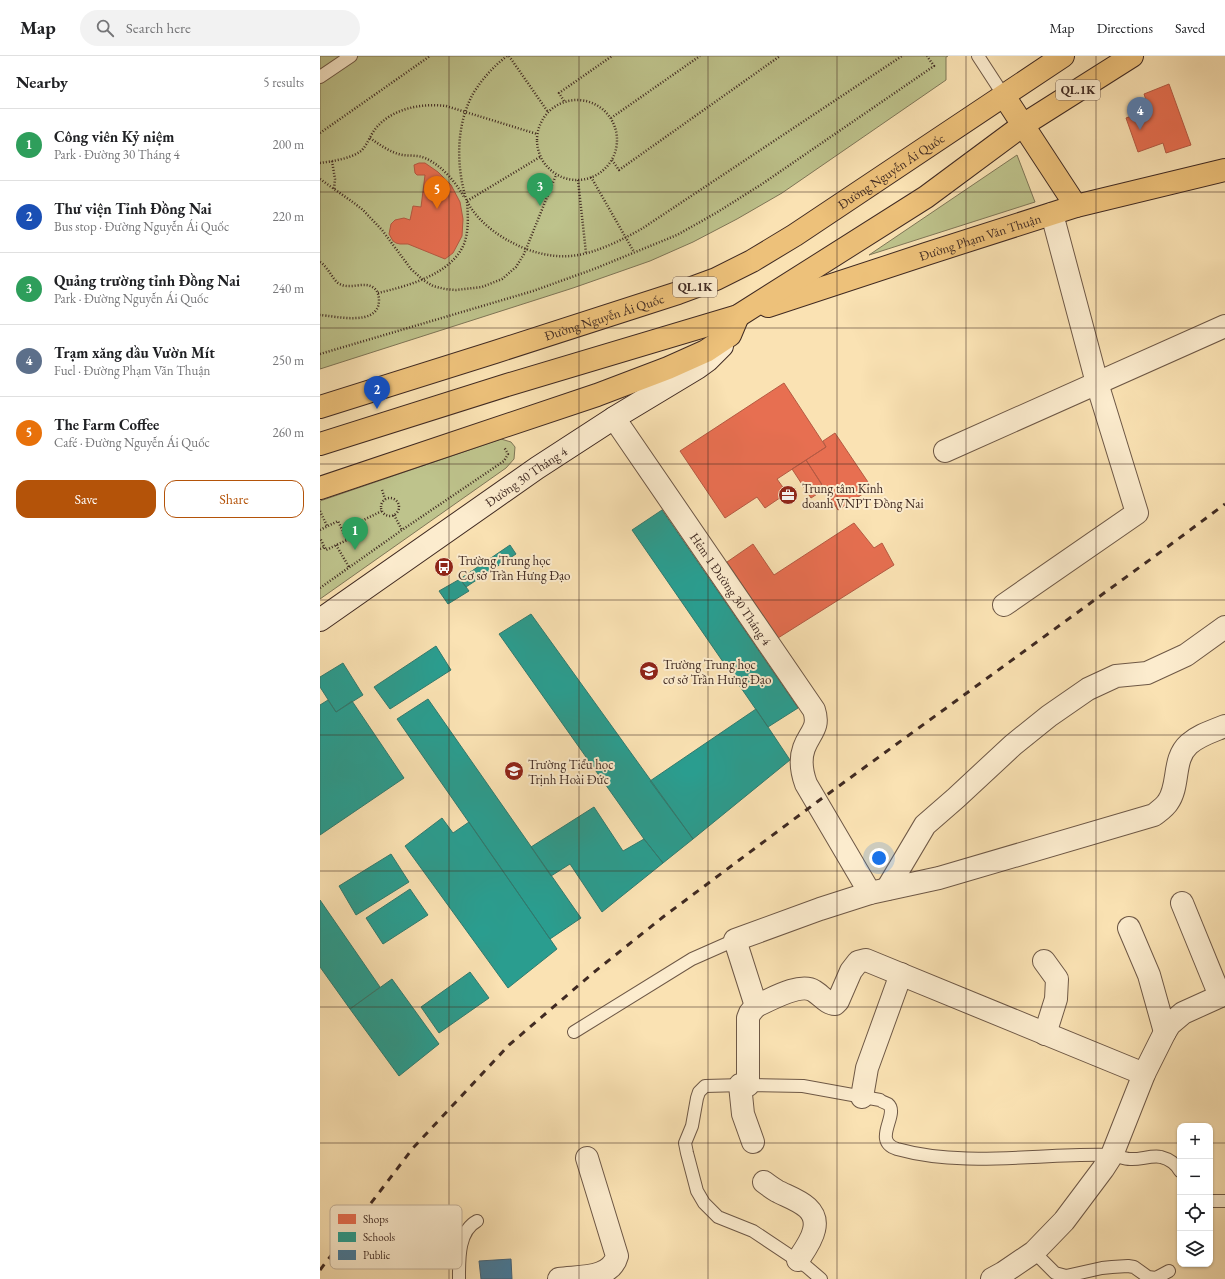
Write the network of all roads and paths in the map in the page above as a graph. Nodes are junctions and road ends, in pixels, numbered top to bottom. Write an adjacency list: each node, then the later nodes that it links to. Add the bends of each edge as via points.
1 (351, 56): 12 (lane)
2 (430, 56): 18 (path)
3 (508, 56): 15 (path, via 487,75 475,91); 16 (path)
4 (612, 56): 13 (path, via 559,93)
5 (700, 56): 17 (path)
6 (780, 56): 22 (path, via 619,170)
7 (901, 56): 34 (path)
8 (926, 56): 36 (path, via 934,66 762,184 677,235)
9 (978, 56): 14 (lane)
10 (1063, 56): 14 (main road, Đường Nguyễn Ái Quốc / QL.1K, via 1029,80)
11 (1132, 56): 14 (main road, Đường Nguyễn Ái Quốc / QL.1K)
12 (320, 77)
13 (564, 101): 16 (path); 17 (path, via 578,99 591,102 602,108)
14 (1013, 110): 32 (main road); 42 (main road, Đường Nguyễn Ái Quốc / QL.1K, via 996,144 926,197); 47 (main road, Đường Nguyễn Ái Quốc / QL.1K, via 752,261 716,279)
15 (466, 112): 19 (path); 20 (path, via 432,104 410,108 391,115); 31 (path, via 459,152 460,171)
16 (548, 112): 19 (path, via 543,116)
17 (611, 118): 22 (path, via 618,143)
18 (320, 134)
19 (537, 134): 21 (path)
20 (370, 138): 23 (path, via 360,152); 31 (path, via 402,155 424,157 435,163 459,188)
21 (540, 157): 26 (path, via 545,166); 31 (path)
22 (612, 160): 27 (path, via 606,168)
23 (332, 161): 24 (path); 30 (path)
24 (320, 163)
25 (1225, 170): 32 (main road, Đường Phạm Văn Thuận)
26 (556, 175): 29 (path); 35 (path)
27 (591, 177): 29 (path); 34 (path)
28 (320, 179): 30 (path)
29 (578, 180): 37 (path)
30 (334, 189): 39 (path, via 363,210 382,230 411,269)
31 (467, 201): 35 (path, via 496,233); 39 (path, via 467,234 464,244 452,260)
32 (1076, 206): 33 (main road, Đường Phạm Văn Thuận)
33 (1052, 214): 42 (main road, Đường Phạm Văn Thuận, via 926,254); 45 (street)
34 (626, 238): 36 (path); 37 (path)
35 (526, 249): 37 (path, via 554,255 572,256); 39 (path, via 521,260 509,274 482,287 467,290 445,289)
36 (634, 252): 44 (path, via 533,291)
37 (586, 253)
38 (320, 262): 40 (path, via 343,285 369,285)
39 (424, 280): 40 (path)
40 (378, 293): 41 (path, via 378,308 365,317 347,319)
41 (320, 314)
42 (734, 326): 46 (main road, Đường Nguyễn Ái Quốc / QL.1K, via 706,351); 48 (street, Đường 30 Tháng 4, via 721,348 708,360); 49 (main road, Đường Nguyễn Ái Quốc / QL.1K, via 507,385)
43 (1225, 326): 45 (street)
44 (320, 354)
45 (1097, 382): 50 (street); 68 (street, via 1137,513)
46 (597, 395): 48 (street, Hẻm 1 Đường 30 Tháng 4); 53 (main road, Đường Nguyễn Ái Quốc / QL.1K)
47 (320, 407)
48 (614, 418): 69 (street, Đường 30 Tháng 4, via 537,468); 72 (street, Hẻm 1 Đường 30 Tháng 4, via 814,710 816,726 803,749 803,775 806,784)
49 (320, 444)
50 (945, 451)
51 (504, 460): 61 (path)
52 (380, 485): 54 (path)
53 (320, 488)
54 (385, 499): 56 (path, via 381,506); 57 (path, via 391,498 397,502 399,507)
55 (320, 511): 58 (path)
56 (382, 511): 57 (path, via 388,516); 60 (path)
57 (394, 515): 61 (path)
58 (327, 526): 59 (path); 60 (path, via 338,521)
59 (320, 530)
60 (343, 530): 63 (path, via 347,540)
61 (402, 530): 66 (path)
62 (320, 538): 64 (path)
63 (336, 545): 64 (path, via 326,550); 66 (path)
64 (324, 547): 65 (path)
65 (320, 549)
66 (349, 568): 67 (path)
67 (320, 588)
68 (1004, 605)
69 (320, 620)
70 (1225, 627): 72 (street, via 1186,655 1147,673 1116,676 1088,689 1050,716 1013,745 924,825)
71 (1225, 726): 72 (street, via 1205,734 1182,752 1168,803 1154,815 938,878)
72 (878, 891): 75 (street)
73 (1182, 903): 78 (street)
74 (1129, 928): 81 (street, via 1149,975)
75 (736, 940): 79 (street); 80 (lane, via 692,959)
76 (1044, 961): 82 (street, via 1058,979 1056,999)
77 (901, 974): 79 (street, via 866,960 858,962 851,971 835,1004 831,1004 813,990 797,988); 82 (street); 85 (street, via 867,1068)
78 (1222, 995): 81 (street, via 1183,1013)
79 (756, 1006): 84 (street, via 748,1018)
80 (574, 1032)
81 (1165, 1032): 83 (street)
82 (1045, 1034): 83 (street)
83 (1144, 1074): 87 (street)
84 (744, 1085): 85 (lane, via 803,1086); 86 (street, via 743,1114); 96 (lane, via 705,1086 699,1092 692,1126 685,1143 697,1191 704,1203 718,1217 753,1231)
85 (862, 1097): 87 (lane, via 889,1104 891,1113 886,1138 888,1144 895,1148 948,1158)
86 (753, 1142)
87 (1112, 1155): 89 (lane, via 1133,1160 1161,1157); 95 (street, via 1064,1221)
88 (587, 1158): 99 (street, via 617,1256 615,1263 605,1274)
89 (1177, 1167)
90 (764, 1182): 96 (street, via 776,1191 801,1202 812,1213 815,1220 814,1230)
91 (1213, 1201): 92 (lane)
92 (1225, 1201)
93 (477, 1221): 94 (lane, via 467,1229)
94 (462, 1245)
95 (1034, 1252): 97 (lane, via 1055,1273 1066,1276 1118,1266 1134,1267 1143,1274 1156,1278); 98 (street)
96 (798, 1260): 100 (lane)
97 (1169, 1271)
98 (1004, 1276)
99 (559, 1279)
100 (820, 1279)

